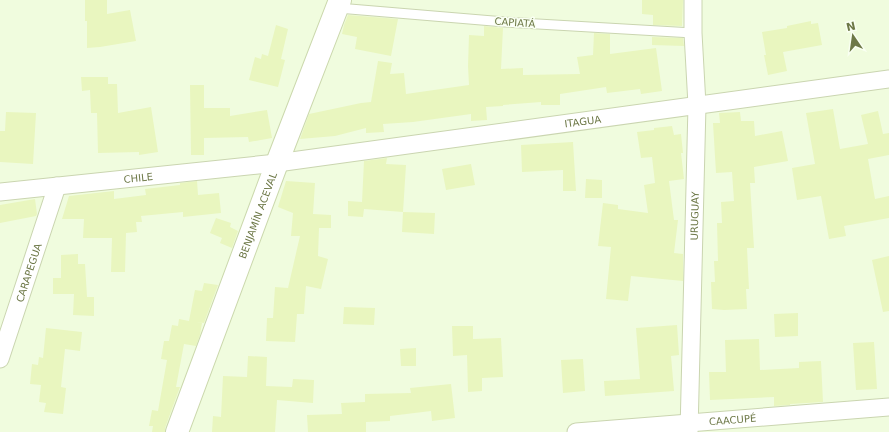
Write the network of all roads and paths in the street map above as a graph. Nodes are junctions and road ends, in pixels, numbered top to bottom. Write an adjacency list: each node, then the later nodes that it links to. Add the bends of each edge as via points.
1 (693, 0): 3 (street, URUGUAY)
2 (338, 4): 3 (lane, CAPIATÁ, via 505,22); 6 (street, BENJAMÍN ACEVAL)
3 (693, 33): 5 (street, URUGUAY)
4 (889, 79): 5 (street, ITAGUA)
5 (697, 105): 6 (street, ITAGUA); 11 (street, URUGUAY)
6 (277, 163): 7 (street, CHILE); 12 (street, BENJAMÍN ACEVAL)
7 (57, 186): 8 (street, CHILE); 9 (street, CARAPEGUA)
8 (0, 192)
9 (0, 360)
10 (889, 407): 11 (street, CAACUPÉ)
11 (689, 427): 13 (street, CAACUPÉ)
12 (177, 432)
13 (576, 432)

